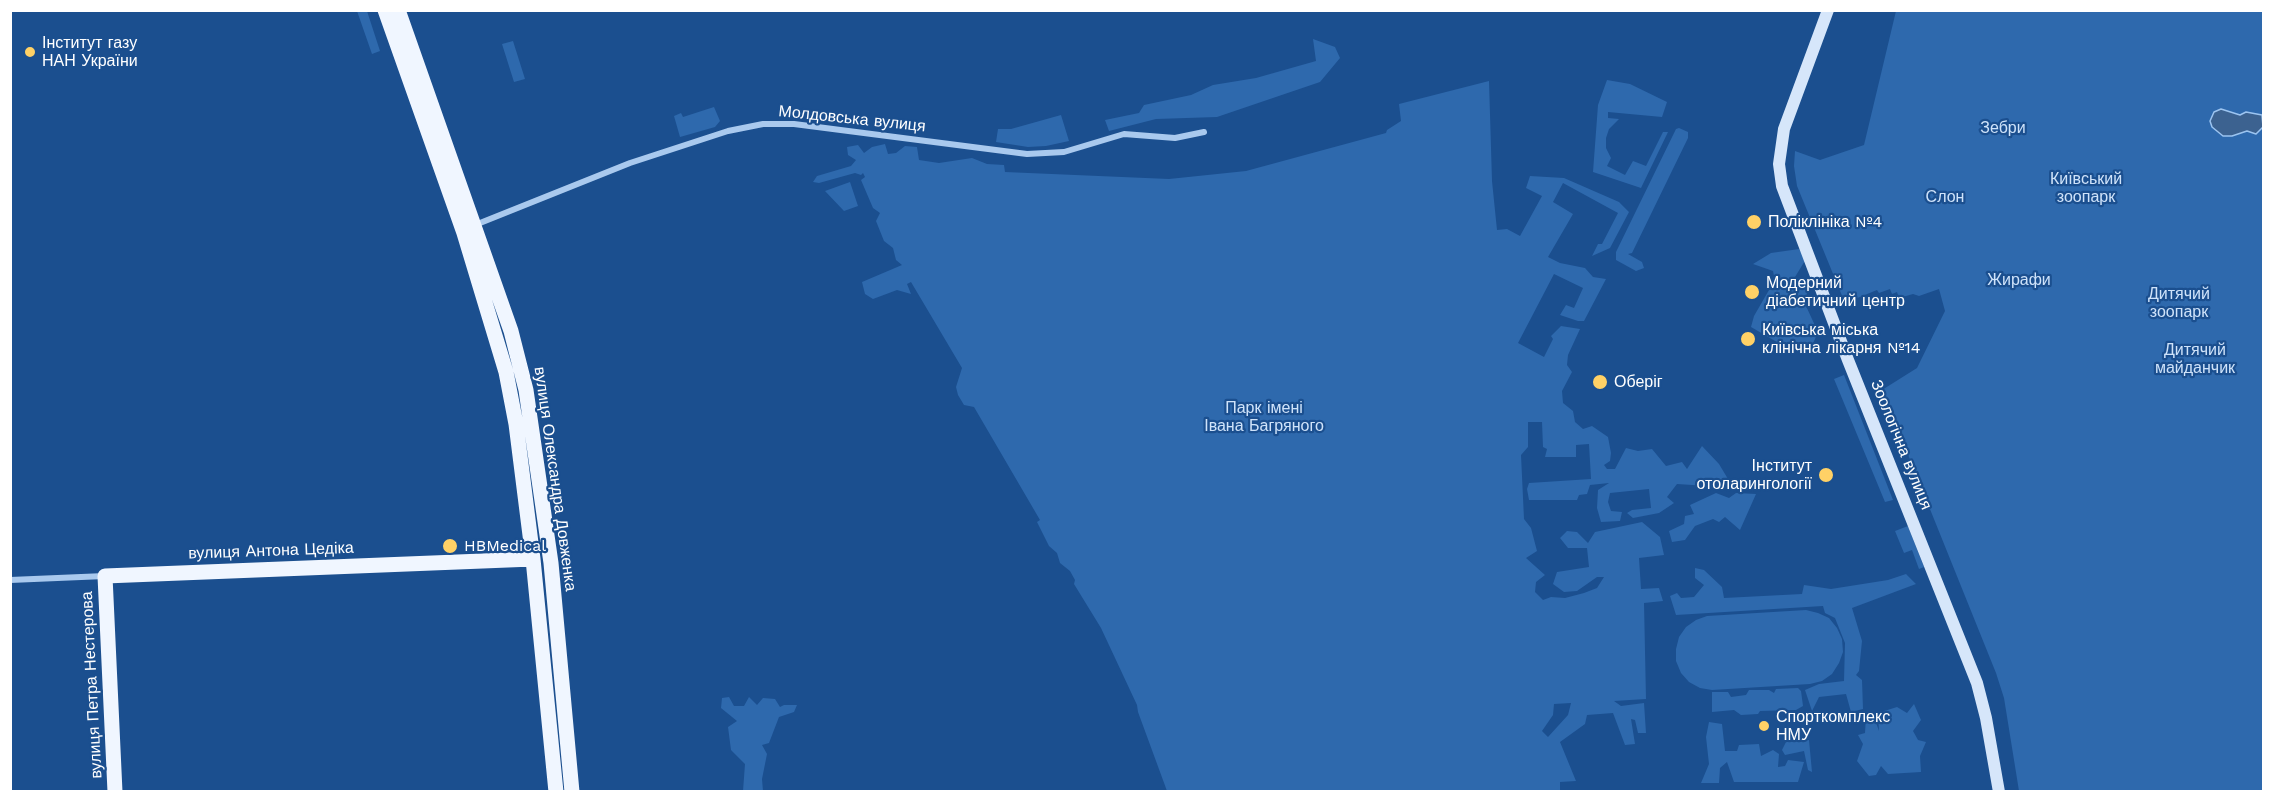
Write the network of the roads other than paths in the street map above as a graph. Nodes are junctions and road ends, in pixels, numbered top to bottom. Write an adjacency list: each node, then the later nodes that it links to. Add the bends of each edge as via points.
1 (385, 10): 6 (main road, вулиця Олександра Довженка, via 500,348 516,424)
2 (398, 10): 5 (main road, вулиця Олександра Довженка)
3 (1828, 10): 12 (street, Зоологічна вулиця, via 1784,129 1779,164 1782,186 1977,682)
4 (1204, 132): 5 (street, Молдовська вулиця, via 1175,138 1124,134 1064,152 1027,154 860,131 763,124 728,131 630,163)
5 (475, 225): 9 (main road, вулиця Олександра Довженка, via 511,330 526,390 550,563)
6 (532, 559): 7 (main road, вулиця Антона Цедіка); 11 (main road, вулиця Олександра Довженка)
7 (105, 576): 8 (street, вулиця Антона Цедіка); 10 (main road, вулиця Петра Нестерова)
8 (10, 580)
9 (572, 789)
10 (115, 792)
11 (556, 792)
12 (1999, 792)

